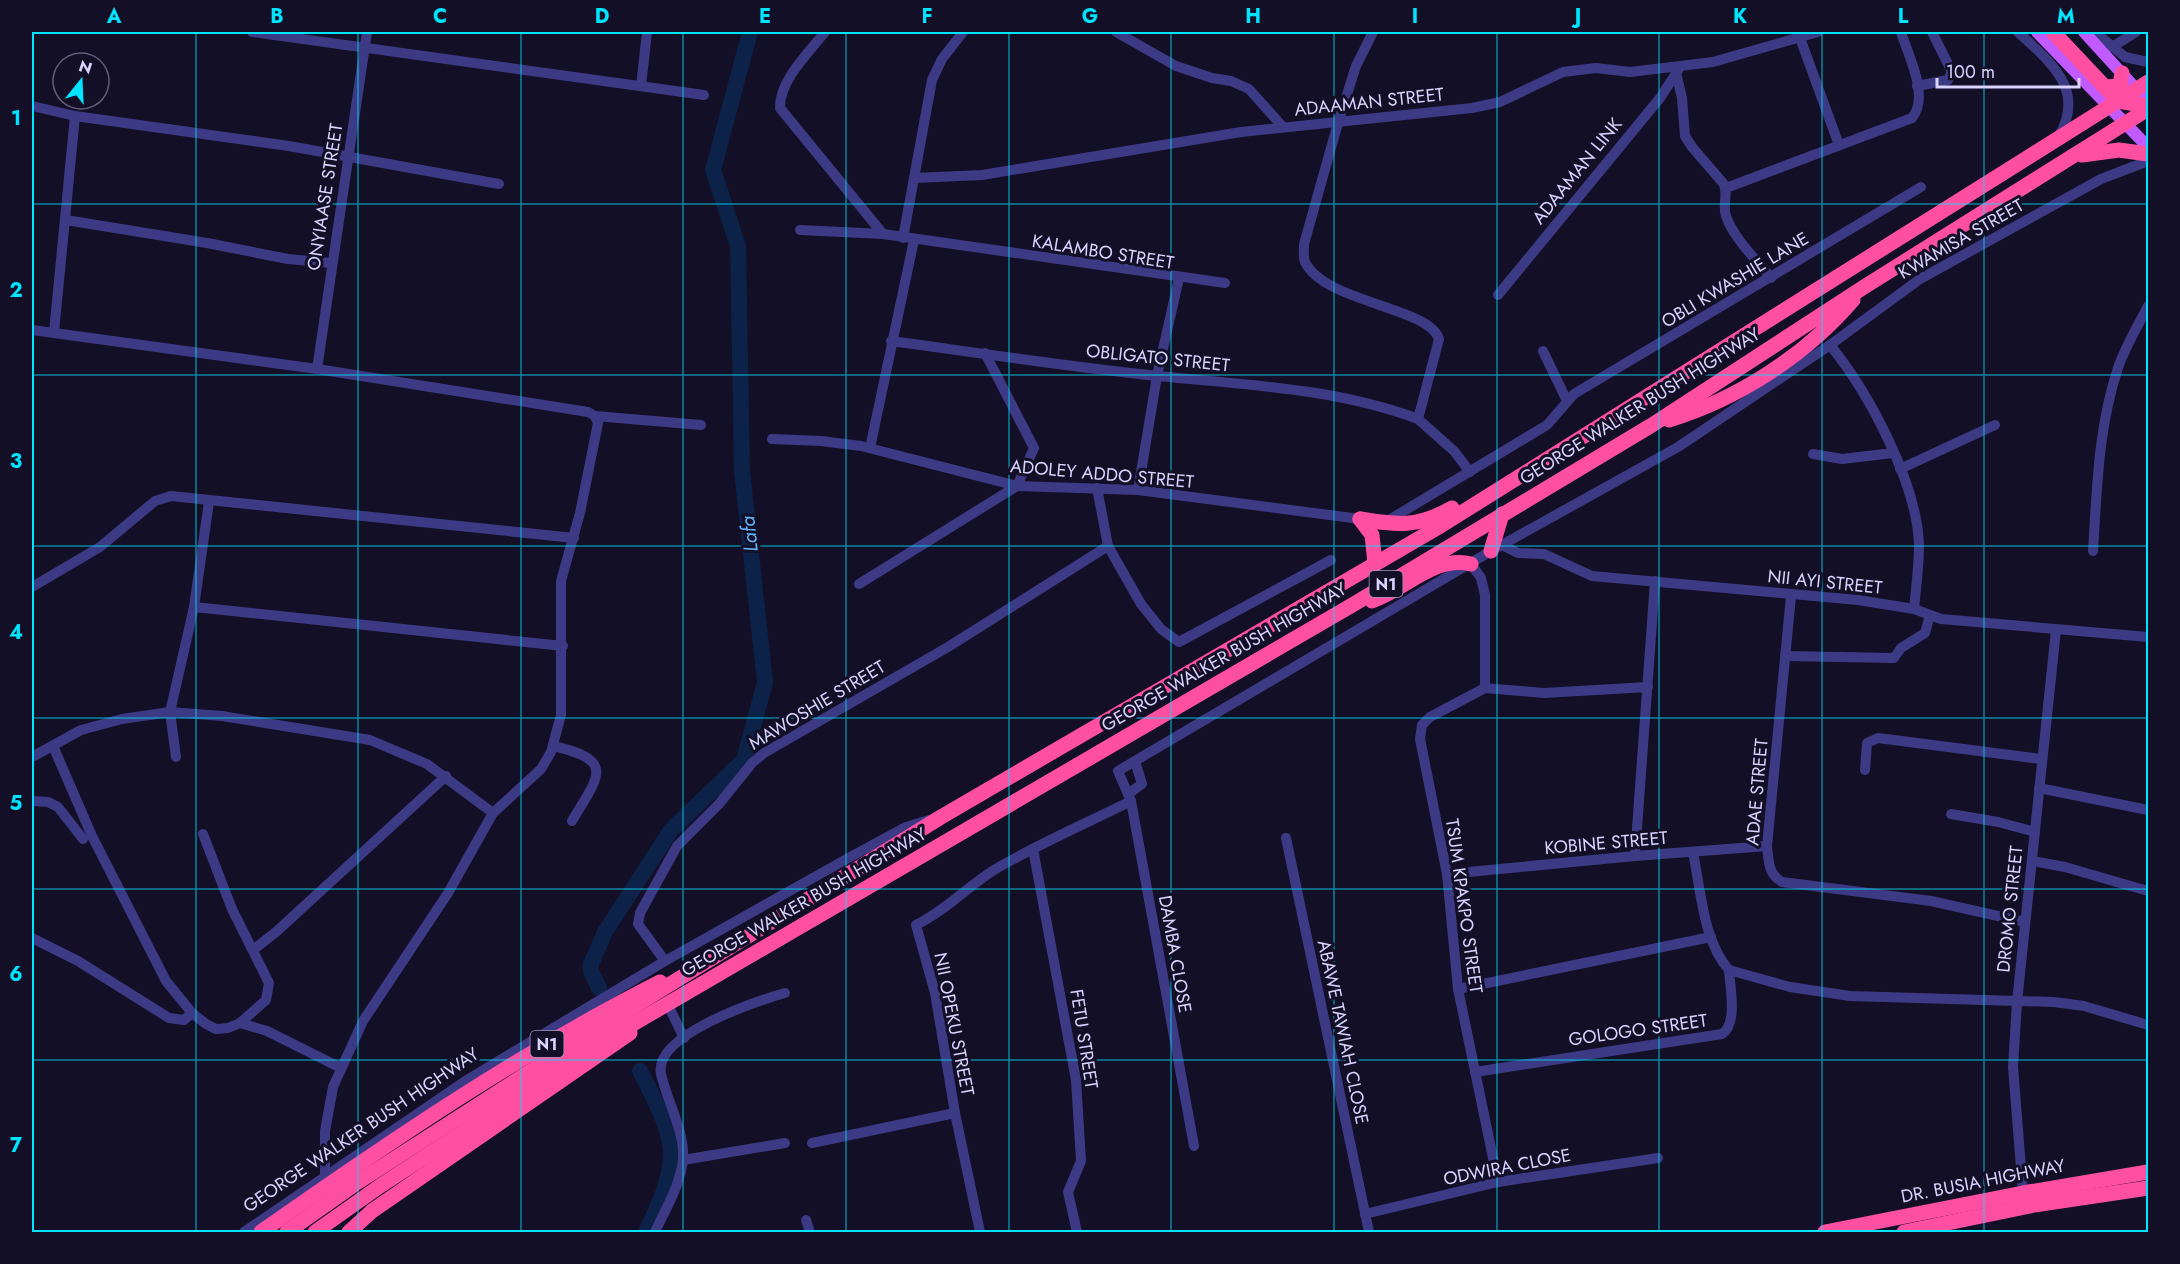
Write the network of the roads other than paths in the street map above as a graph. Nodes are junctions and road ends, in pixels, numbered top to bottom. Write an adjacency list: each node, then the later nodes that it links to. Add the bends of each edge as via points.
1 (252, 32): 18 (street)
2 (368, 32): 18 (street, ONYIAASE STREET)
3 (647, 32): 23 (street)
4 (825, 32): 48 (street, via 788,82 780,108)
5 (963, 32): 42 (street, via 932,80)
6 (1116, 32): 34 (street, via 1176,66 1249,89)
7 (1373, 32): 32 (street, via 1356,66)
8 (1818, 32): 17 (street, ADAAMAN STREET)
9 (1901, 32): 24 (street)
10 (1932, 32): 24 (street, via 1951,77)
11 (2018, 32): 35 (street, via 2062,78 2070,105)
12 (2037, 32): 28 (main road)
13 (2053, 32): 26 (highway)
14 (2084, 32): 22 (main road)
15 (2095, 32): 19 (street)
16 (2136, 32): 19 (street)
17 (1800, 38): 21 (street, ADAAMAN STREET); 36 (street)
18 (365, 46): 23 (street); 39 (street, ONYIAASE STREET)
19 (2112, 47): 20 (street, via 2125,57)
20 (2148, 63)
21 (1678, 70): 32 (street, ADAAMAN STREET, via 1577,69 1500,102); 45 (street, via 1685,136); 54 (street, ADAAMAN LINK, via 1660,98)
22 (2122, 73): 25 (main road); 26 (highway, via 2120,86)
23 (641, 86): 27 (street)
24 (1917, 86): 36 (street, via 1919,110 1912,118)
25 (2143, 86): 28 (highway, GEORGE WALKER BUSH HIGHWAY / N1); 30 (main road)
26 (2105, 87): 28 (highway)
27 (704, 95)
28 (2113, 104): 30 (highway); 33 (main road); 35 (highway, GEORGE WALKER BUSH HIGHWAY / N1)
29 (32, 106): 31 (street)
30 (2148, 106): 33 (highway, GEORGE WALKER BUSH HIGHWAY / N1)
31 (75, 116): 39 (street); 46 (street)
32 (1338, 123): 34 (street, ADAAMAN STREET); 66 (street, via 1304,244 1305,262 1321,279 1365,301 1424,321 1437,331 1439,339)
33 (2124, 124): 37 (main road); 40 (highway, GEORGE WALKER BUSH HIGHWAY / N1)
34 (1283, 127): 42 (street, ADAAMAN STREET, via 982,176)
35 (2055, 143): 70 (highway, GEORGE WALKER BUSH HIGHWAY / N1)
36 (1839, 145): 45 (street)
37 (2148, 147)
38 (2148, 154): 40 (highway, via 2119,150)
39 (349, 156): 43 (street); 50 (street, ONYIAASE STREET)
40 (2073, 156): 80 (highway, GEORGE WALKER BUSH HIGHWAY / N1, via 1652,425)
41 (2148, 161): 59 (street, KWAMISA STREET, via 2101,179 1920,279)
42 (914, 178): 49 (street)
43 (499, 184)
44 (1921, 187): 52 (street, OBLI KWASHIE LANE)
45 (1726, 188): 52 (street, via 1726,216)
46 (66, 220): 50 (street, via 288,260); 57 (street)
47 (800, 230): 48 (street, KALAMBO STREET)
48 (882, 234): 49 (street, KALAMBO STREET)
49 (909, 239): 51 (street, KALAMBO STREET); 58 (street)
50 (331, 263): 62 (street, ONYIAASE STREET)
51 (1179, 278): 53 (street); 63 (street, KALAMBO STREET)
52 (1771, 278): 64 (street, OBLI KWASHIE LANE, via 1574,393)
53 (1225, 283)
54 (1498, 295)
55 (2148, 306): 86 (street, via 2119,366 2106,408)
56 (32, 330): 57 (street)
57 (54, 332): 62 (street)
58 (891, 341): 61 (street, OBLIGATO STREET); 71 (street)
59 (1830, 345): 72 (street, via 1851,371); 85 (street, KWAMISA STREET, via 1678,447)
60 (1543, 351): 64 (street)
61 (985, 353): 63 (street, OBLIGATO STREET); 76 (street, via 1034,448)
62 (317, 369): 65 (street)
63 (1157, 376): 66 (street, OBLIGATO STREET, via 1272,386 1384,406); 78 (street, KALAMBO STREET)
64 (1567, 402): 75 (street, via 1546,425)
65 (595, 416): 68 (street); 83 (street, via 598,423)
66 (1418, 419): 75 (street)
67 (1995, 424): 74 (street)
68 (701, 425)
69 (772, 439): 71 (street, ADOLEY ADDO STREET)
70 (1575, 443): 82 (highway, via 1545,453 1436,517 1419,523); 88 (highway, GEORGE WALKER BUSH HIGHWAY / N1)
71 (870, 448): 76 (street, ADOLEY ADDO STREET)
72 (1893, 453): 73 (street, via 1842,459); 74 (street)
73 (1813, 454)
74 (1900, 469): 96 (street, via 1914,507 1919,545)
75 (1470, 471): 82 (street)
76 (1017, 486): 77 (street, ADOLEY ADDO STREET); 91 (street)
77 (1097, 488): 78 (street, ADOLEY ADDO STREET); 84 (street)
78 (1138, 490): 81 (street, ADOLEY ADDO STREET)
79 (209, 502): 83 (street); 92 (street, via 163,497 100,547); 95 (street)
80 (1502, 514): 85 (highway); 94 (highway, GEORGE WALKER BUSH HIGHWAY / N1)
81 (1360, 519): 82 (highway); 88 (highway, via 1372,535)
82 (1384, 523)
83 (574, 538): 100 (street, via 561,581)
84 (1108, 546): 87 (street, via 1141,604 1161,629 1179,642); 137 (street, MAWOSHIE STREET, via 948,647 764,753 752,764 676,846 640,913 638,924)
85 (1497, 548): 89 (street, KWAMISA STREET); 90 (street, NII AYI STREET, via 1544,554 1592,576)
86 (2093, 551)
87 (1331, 560)
88 (1375, 563): 120 (highway, GEORGE WALKER BUSH HIGHWAY / N1)
89 (1471, 564): 94 (highway, via 1443,563 1382,597); 103 (street, via 1481,578 1485,595); 110 (street, KWAMISA STREET)
90 (1655, 581): 93 (street, NII AYI STREET); 102 (street)
91 (859, 585)
92 (32, 587)
93 (1791, 596): 96 (street, NII AYI STREET); 101 (street, ADAE STREET)
94 (1354, 604): 142 (highway, GEORGE WALKER BUSH HIGHWAY / N1)
95 (194, 607): 100 (street); 104 (street)
96 (1914, 609): 97 (street, NII AYI STREET)
97 (1930, 615): 98 (street, NII AYI STREET); 101 (street, via 1925,633 1901,648 1894,658)
98 (2056, 630): 99 (street, NII AYI STREET); 109 (street, DROMO STREET)
99 (2148, 637)
100 (563, 646): 106 (street, via 561,715)
101 (1785, 656): 126 (street, ADAE STREET)
102 (1648, 687): 103 (street, via 1544,693); 129 (street)
103 (1485, 688): 131 (street, TSUM KPAKPO STREET, via 1422,725 1420,739)
104 (170, 712): 105 (street, via 99,724); 108 (street); 113 (street, via 344,734 400,752)
105 (52, 746): 107 (street); 143 (street, via 147,948 166,981)
106 (553, 746): 118 (street, via 541,769); 121 (street, via 588,755 596,771 596,781)
107 (32, 757)
108 (176, 757)
109 (2041, 759): 111 (street, via 1878,738 1867,742); 114 (street, DROMO STREET)
110 (1135, 761): 112 (street, KWAMISA STREET); 115 (street, via 1142,784)
111 (1865, 770)
112 (1118, 771): 115 (street, DAMBA CLOSE)
113 (446, 776): 118 (street); 136 (street)
114 (2039, 788): 117 (street); 122 (street, DROMO STREET)
115 (1129, 798): 127 (street, NII OPEKU STREET); 153 (street, DAMBA CLOSE)
116 (32, 801): 125 (street, via 58,807)
117 (2148, 810)
118 (493, 813): 148 (street, via 435,914 363,1022)
119 (1951, 814): 122 (street)
120 (941, 817): 137 (street, GEORGE WALKER BUSH HIGHWAY, via 906,827); 158 (highway, GEORGE WALKER BUSH HIGHWAY / N1)
121 (572, 821)
122 (2035, 832): 130 (street, DROMO STREET)
123 (203, 834): 136 (street, via 232,909)
124 (1286, 838): 162 (street, ABAWE TAWIAH CLOSE)
125 (82, 839)
126 (1767, 846): 128 (street, KOBINE STREET); 133 (street, ADAE STREET, via 1769,869 1782,882 1931,901)
127 (1033, 849): 150 (street, NII OPEKU STREET, via 971,885 939,913 916,926 934,993); 172 (street, FETU STREET, via 1076,1080 1081,1161 1068,1192)
128 (1693, 853): 129 (street, KOBINE STREET); 134 (street)
129 (1635, 855): 131 (street, KOBINE STREET)
130 (2032, 861): 132 (street); 133 (street, DROMO STREET)
131 (1447, 874): 139 (street, TSUM KPAKPO STREET)
132 (2148, 891)
133 (2025, 922): 141 (street, DROMO STREET)
134 (1711, 937): 138 (street, via 1721,960); 139 (street)
135 (32, 938): 143 (street, via 78,961 169,1018 184,1020)
136 (253, 950): 145 (street, via 270,992)
137 (665, 961): 157 (street, GEORGE WALKER BUSH HIGHWAY, via 468,1080)
138 (1730, 969): 141 (street, via 1822,993); 149 (street, GOLOGO STREET, via 1730,1026 1722,1034)
139 (1458, 989): 149 (street, TSUM KPAKPO STREET)
140 (785, 993): 147 (street, via 723,1013)
141 (2017, 1002): 146 (street, via 2084,1006); 161 (street, DROMO STREET, via 2013,1067)
142 (668, 1005): 144 (highway, GEORGE WALKER BUSH HIGHWAY / N1); 147 (street)
143 (192, 1013): 145 (street, via 216,1029)
144 (652, 1013): 167 (highway, GEORGE WALKER BUSH HIGHWAY / N1, via 552,1072); 168 (highway, via 622,1041 372,1211)
145 (240, 1023): 148 (street, via 267,1031)
146 (2148, 1025)
147 (684, 1038): 155 (street, via 660,1067)
148 (341, 1068): 157 (street, via 328,1109)
149 (1475, 1071): 159 (street, TSUM KPAKPO STREET)
150 (955, 1113): 152 (street); 171 (street, NII OPEKU STREET)
151 (785, 1143): 155 (street)
152 (812, 1143)
153 (1194, 1146)
154 (1658, 1158): 159 (street, ODWIRA CLOSE)
155 (683, 1160): 169 (street)
156 (2148, 1172): 161 (highway, DR. BUSIA HIGHWAY)
157 (326, 1176): 164 (street, GEORGE WALKER BUSH HIGHWAY)
158 (350, 1179): 165 (highway, N1); 166 (highway, GEORGE WALKER BUSH HIGHWAY / N1)
159 (1498, 1182): 162 (street, ODWIRA CLOSE)
160 (2148, 1188): 175 (highway, DR. BUSIA HIGHWAY, via 2034,1205)
161 (2023, 1193): 174 (highway, DR. BUSIA HIGHWAY)
162 (1365, 1214): 173 (street, ABAWE TAWIAH CLOSE)
163 (806, 1220): 170 (street)
164 (244, 1233)
165 (261, 1233)
166 (287, 1233)
167 (315, 1233)
168 (349, 1233)
169 (655, 1233)
170 (810, 1233)
171 (980, 1233)
172 (1077, 1233)
173 (1369, 1233)
174 (1825, 1233)
175 (1904, 1233)

